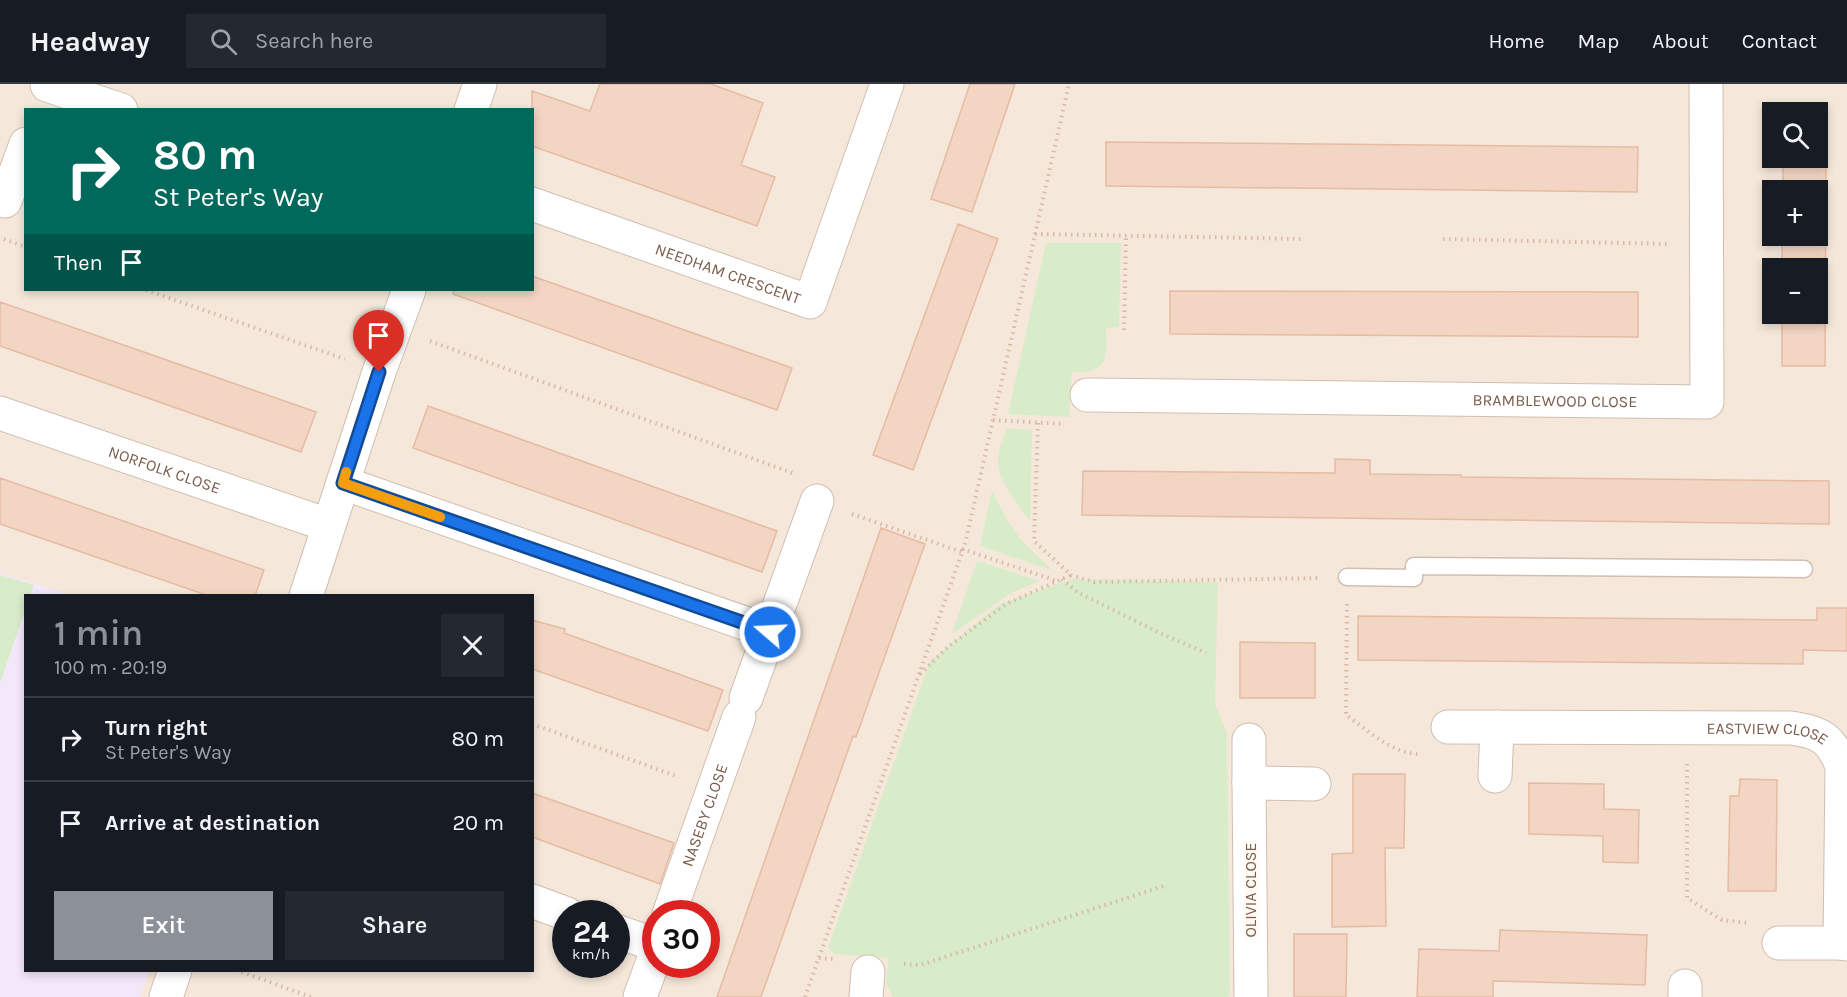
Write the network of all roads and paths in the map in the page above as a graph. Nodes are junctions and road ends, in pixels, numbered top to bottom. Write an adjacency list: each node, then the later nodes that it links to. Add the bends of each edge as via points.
1 (480, 84): 7 (street)
2 (887, 84): 10 (street, NEEDHAM CRESCENT, via 810,302)
3 (1069, 84): 11 (path)
4 (1706, 84): 16 (street, BRAMBLEWOOD CLOSE)
5 (44, 93): 6 (street)
6 (112, 108)
7 (472, 108)
8 (24, 149): 9 (street)
9 (5, 201)
10 (534, 205)
11 (1035, 234): 12 (path); 25 (path)
12 (1126, 236): 14 (path); 21 (path)
13 (0, 238): 17 (path)
14 (1304, 239)
15 (1443, 239): 16 (path)
16 (1707, 244): 23 (street, BRAMBLEWOOD CLOSE, via 1707,402)
17 (24, 246)
18 (149, 291): 22 (path)
19 (409, 291): 20 (street)
20 (396, 328): 22 (street); 27 (path)
21 (1124, 330)
22 (379, 372): 28 (street)
23 (1087, 395): 26 (path, via 1080,400 1078,424)
24 (0, 413): 30 (street, NORFOLK CLOSE)
25 (993, 420): 26 (path); 31 (path)
26 (1038, 423): 33 (path, via 1034,541)
27 (796, 474)
28 (343, 483): 30 (street); 38 (street)
29 (817, 501): 31 (path); 38 (street, NASEBY CLOSE)
30 (328, 525): 37 (street)
31 (962, 550): 36 (path); 40 (path)
32 (1804, 569): 34 (lane, via 1414,566 1414,578)
33 (1071, 575): 34 (path, via 1094,582); 35 (path)
34 (1347, 578): 42 (path, via 1346,715 1392,748 1412,754 1443,753 1443,727)
35 (1062, 579): 36 (path); 39 (path, via 1077,592)
36 (1057, 581): 40 (path, via 1006,604 948,647)
37 (307, 594)
38 (770, 632): 49 (street, NASEBY CLOSE)
39 (1206, 653)
40 (918, 676): 56 (path)
41 (534, 725): 49 (path)
42 (1448, 727): 43 (street, EASTVIEW CLOSE)
43 (1497, 727): 44 (street, EASTVIEW CLOSE); 46 (street)
44 (1686, 728): 54 (path, via 1687,898 1722,920 1779,926); 55 (street, EASTVIEW CLOSE, via 1814,731 1836,752 1843,782)
45 (1249, 740): 47 (street, OLIVIA CLOSE)
46 (1495, 776)
47 (1249, 783): 48 (street); 66 (street, OLIVIA CLOSE)
48 (1314, 784)
49 (714, 789): 51 (street, NASEBY CLOSE)
50 (1167, 885): 57 (path, via 920,965)
51 (674, 900)
52 (534, 902): 53 (street)
53 (552, 908)
54 (1779, 943): 55 (street, EASTVIEW CLOSE)
55 (1844, 944)
56 (819, 958): 60 (path); 65 (path)
57 (899, 964)
58 (174, 972): 62 (street)
59 (242, 972): 63 (path)
60 (858, 976)
61 (647, 978): 64 (street)
62 (166, 997)
63 (311, 997)
64 (640, 997)
65 (805, 997)
66 (1251, 997)

